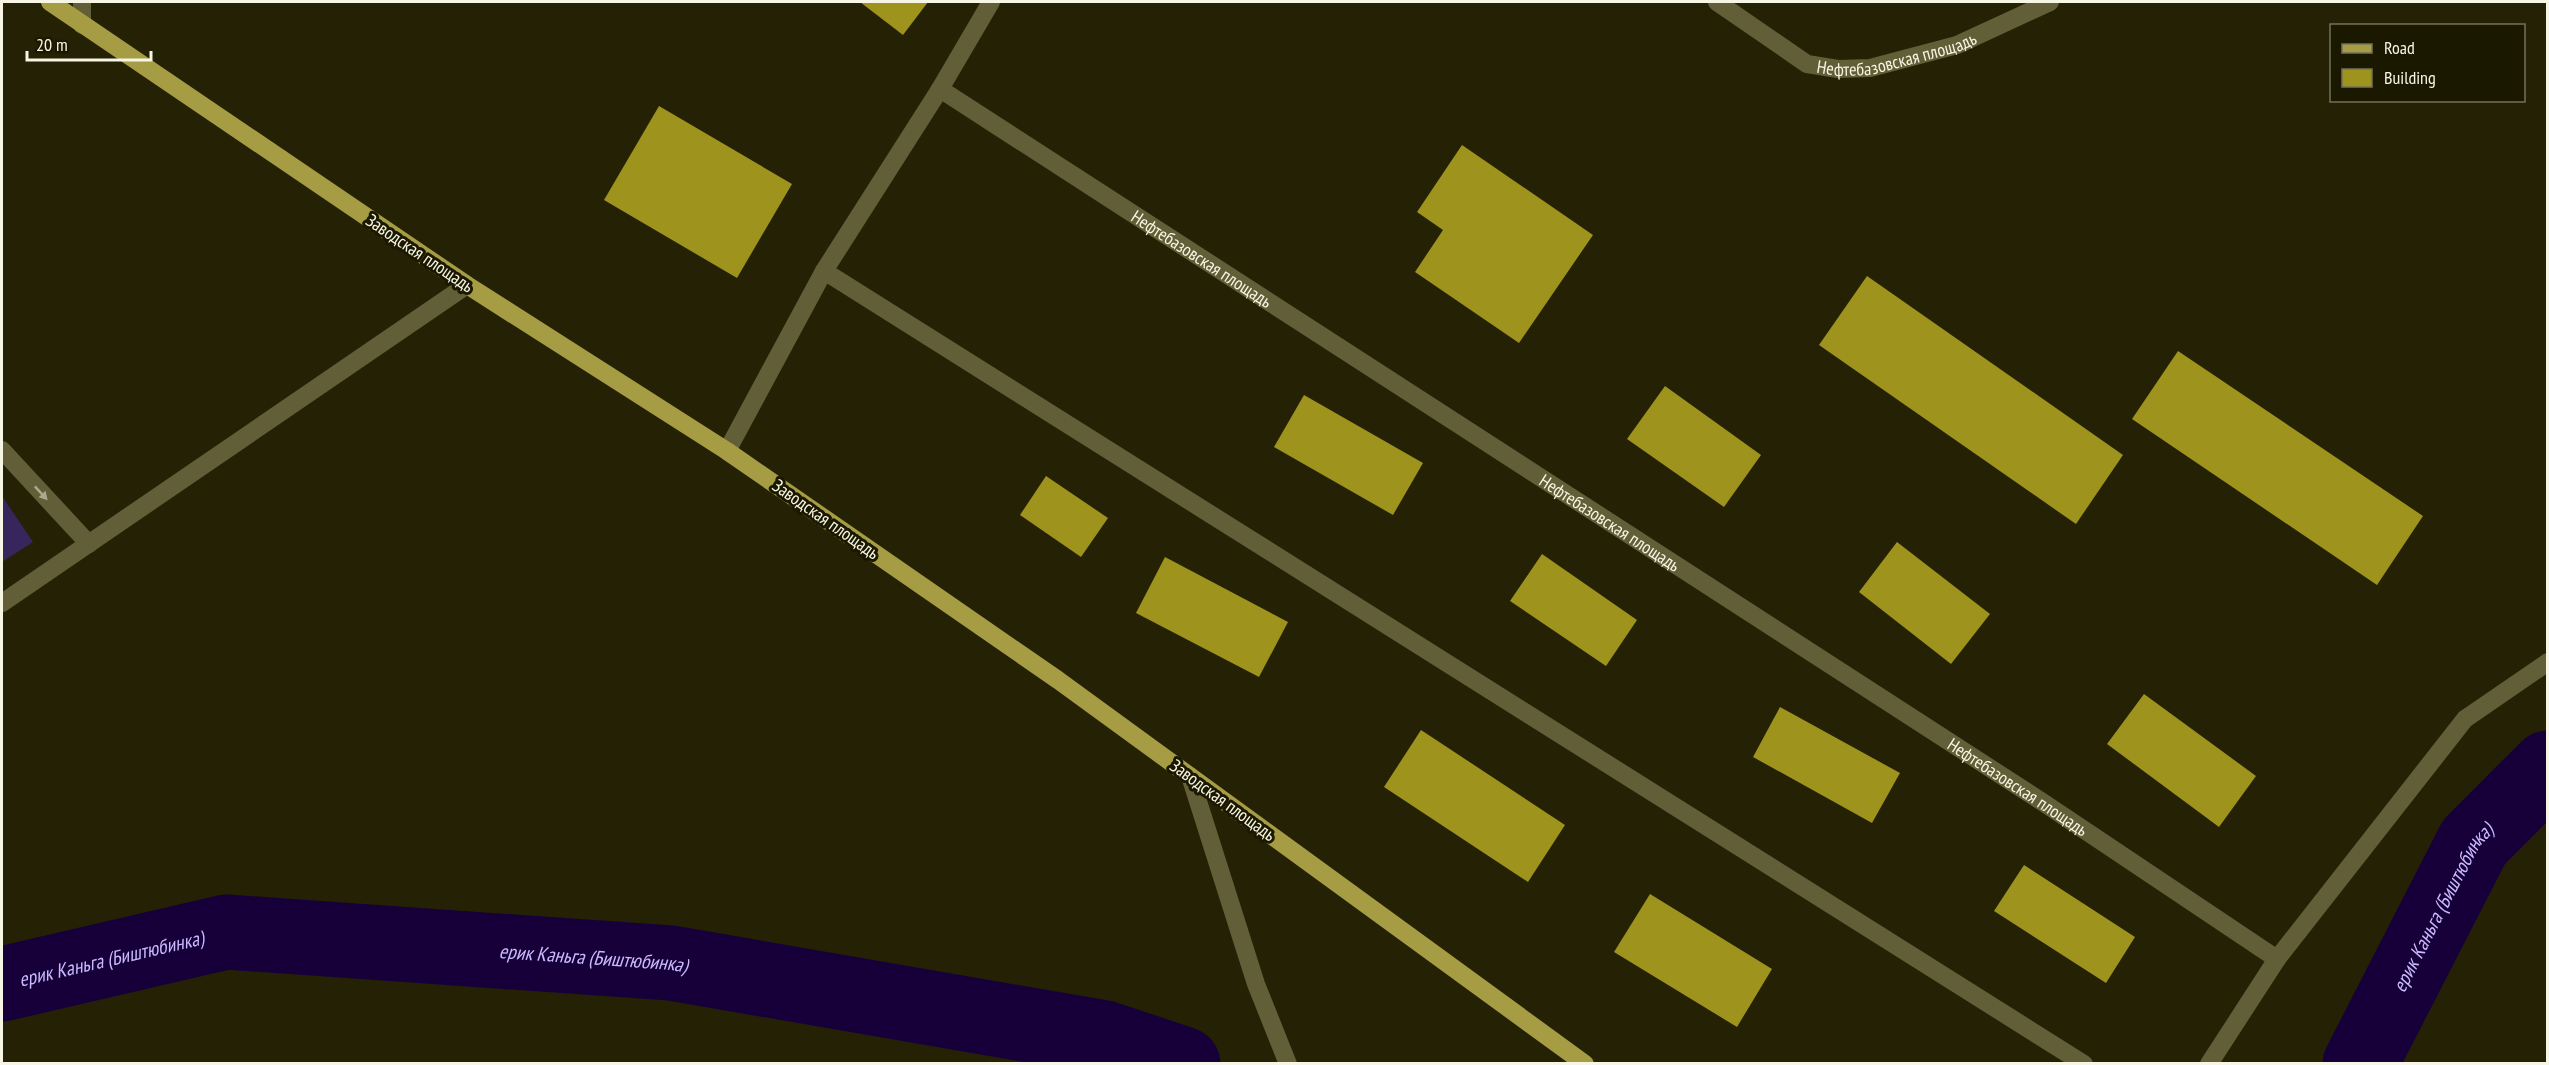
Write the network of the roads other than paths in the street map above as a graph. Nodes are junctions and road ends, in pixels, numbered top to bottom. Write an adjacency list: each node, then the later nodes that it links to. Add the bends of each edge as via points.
1 (50, 2): 6 (main road, Заводская площадь)
2 (82, 2): 6 (street)
3 (991, 2): 7 (street)
4 (1717, 2): 5 (street, Нефтебазовская площадь, via 1808,63 1838,69 1870,68 1956,45)
5 (2050, 2)
6 (82, 24): 9 (main road, Заводская площадь)
7 (939, 89): 8 (street); 16 (street, Нефтебазовская площадь, via 2024,790)
8 (824, 271): 11 (street); 19 (street)
9 (466, 285): 11 (main road, Заводская площадь); 12 (street)
10 (2, 450): 12 (street, one-way to 12)
11 (727, 451): 15 (main road, Заводская площадь)
12 (89, 544): 13 (street)
13 (2, 603)
14 (2547, 662): 16 (street, via 2465,719)
15 (1190, 776): 17 (street, via 1256,984); 18 (main road, Заводская площадь)
16 (2277, 959): 20 (street)
17 (1288, 1064)
18 (1585, 1064)
19 (2084, 1064)
20 (2209, 1064)

